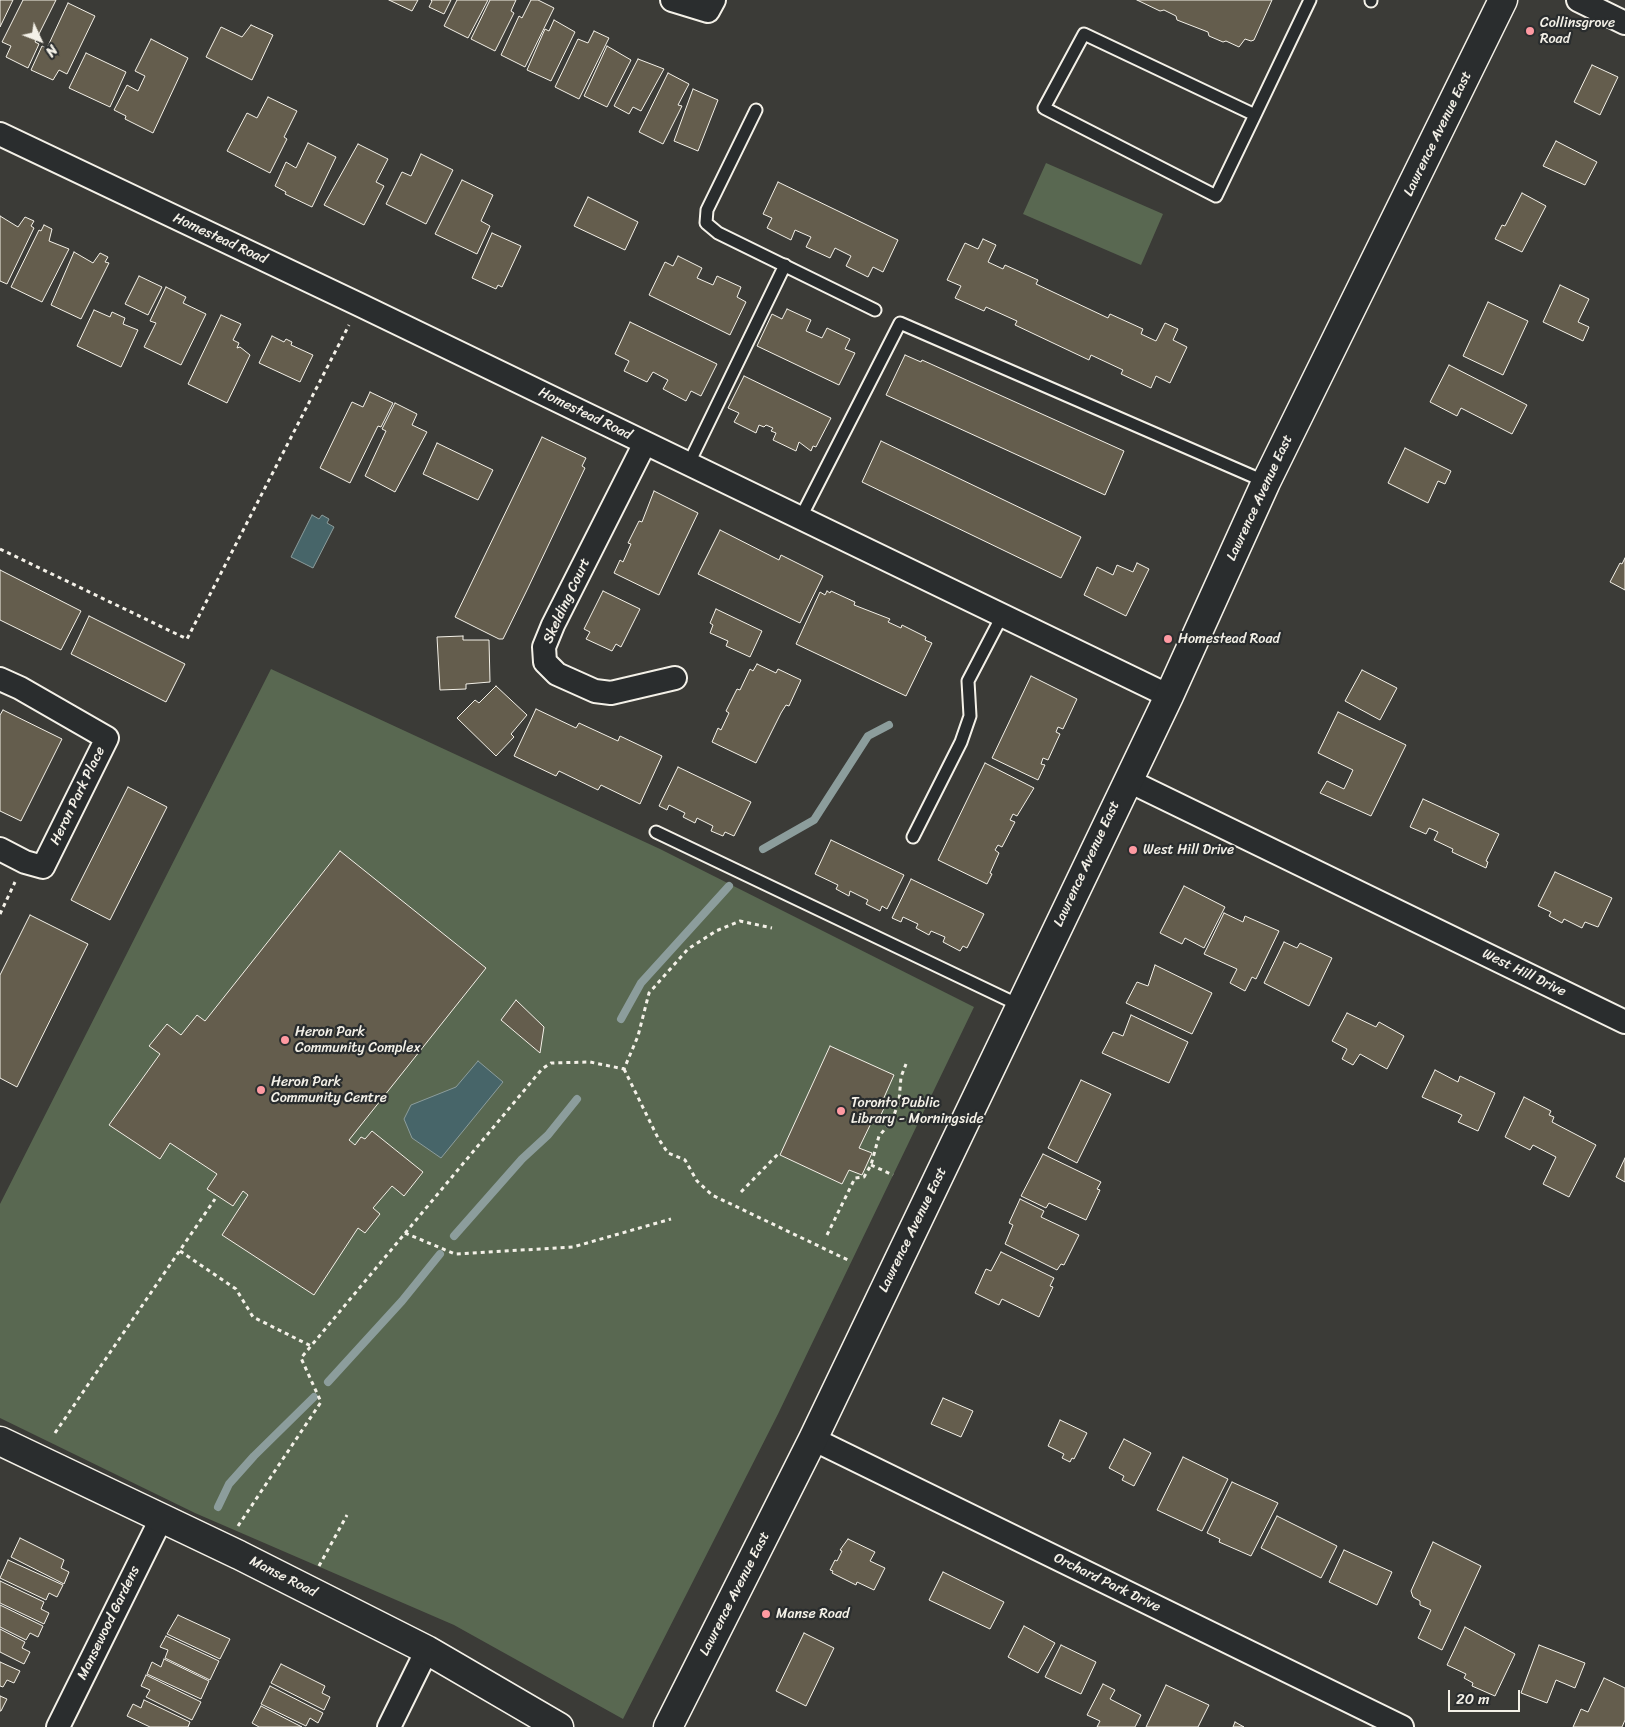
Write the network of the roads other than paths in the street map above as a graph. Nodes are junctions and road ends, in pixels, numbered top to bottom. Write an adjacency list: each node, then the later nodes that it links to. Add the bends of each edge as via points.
1 (672, 0): 2 (street, via 708,11)
2 (714, 0)
3 (1310, 0): 8 (lane)
4 (1503, 0): 14 (main road, Lawrence Avenue East)
5 (1578, 0): 6 (street)
6 (1625, 22)
7 (756, 110): 10 (lane, via 707,210 706,223 718,233)
8 (1255, 115): 8 (lane, via 1216,196 1044,108 1084,34)
9 (0, 134): 12 (street, Homestead Road)
10 (785, 265): 11 (lane); 13 (lane)
11 (875, 310)
12 (645, 443): 13 (street, Homestead Road); 17 (street, Skelding Court, via 553,625 544,647 545,662 565,678 595,691 611,693)
13 (688, 465): 15 (street, Homestead Road)
14 (1266, 482): 15 (lane, via 900,323); 19 (main road, Lawrence Avenue East)
15 (800, 519): 16 (street, Homestead Road)
16 (1002, 616): 19 (street, Homestead Road); 22 (lane, via 968,681 970,716 961,742)
17 (675, 678)
18 (0, 680): 23 (street, Heron Park Place, via 107,738 43,867)
19 (1169, 696): 20 (main road, Lawrence Avenue East)
20 (1128, 780): 24 (main road, Lawrence Avenue East); 25 (street, West Hill Drive)
21 (656, 832): 24 (lane)
22 (913, 838)
23 (0, 849)
24 (1021, 1006): 26 (main road, Lawrence Avenue East)
25 (1625, 1022)
26 (813, 1439): 33 (main road, Lawrence Avenue East); 34 (street, Orchard Park Drive)
27 (0, 1441): 28 (main road, Manse Road)
28 (161, 1519): 29 (main road, Manse Road); 30 (street, Mansewood Gardens)
29 (427, 1650): 31 (street); 32 (main road, Manse Road)
30 (58, 1727)
31 (389, 1727)
32 (559, 1727)
33 (668, 1727)
34 (1402, 1727)

